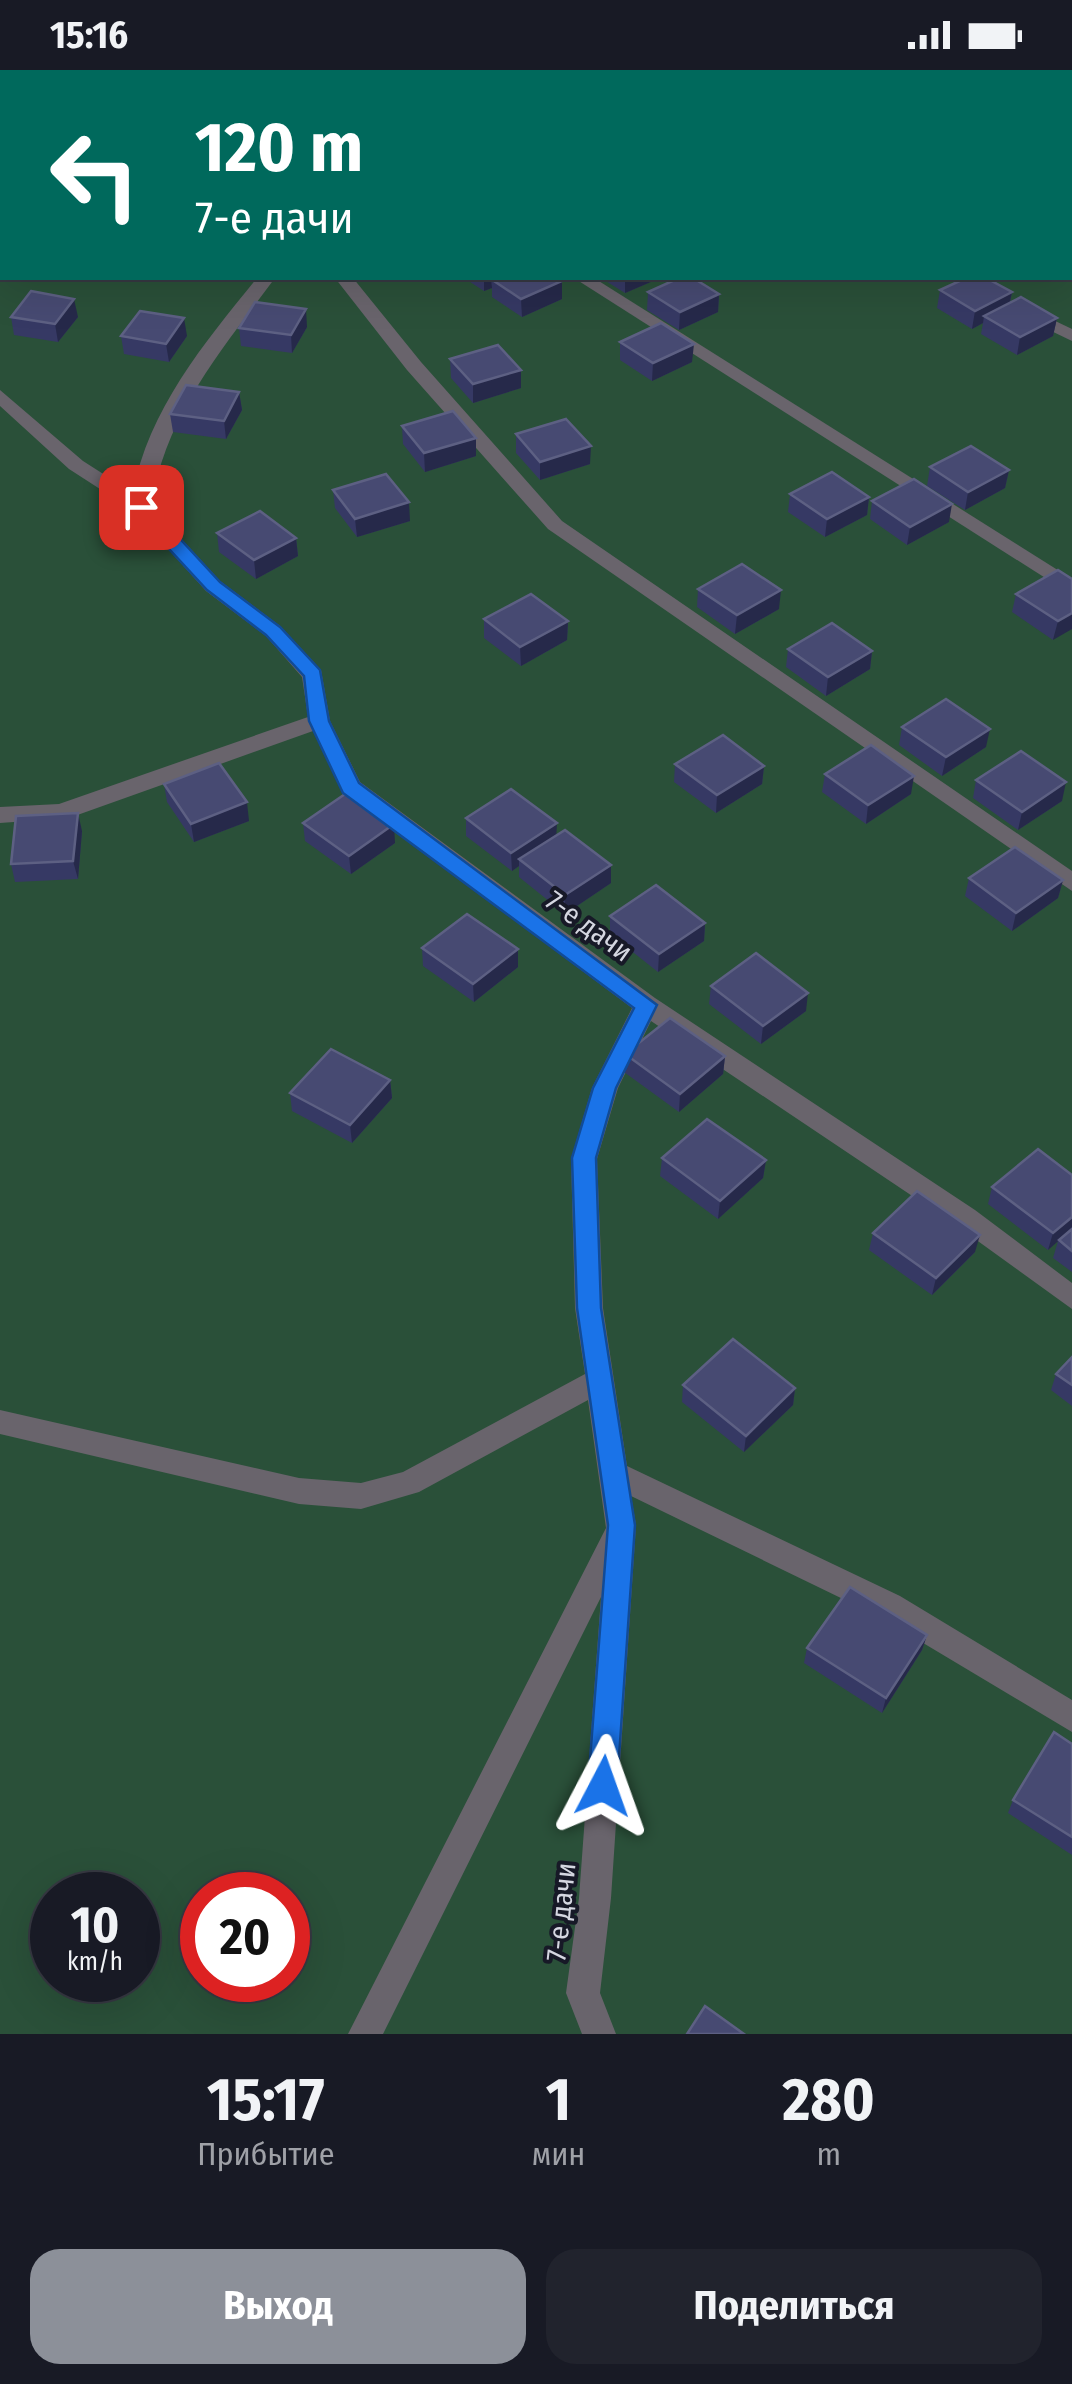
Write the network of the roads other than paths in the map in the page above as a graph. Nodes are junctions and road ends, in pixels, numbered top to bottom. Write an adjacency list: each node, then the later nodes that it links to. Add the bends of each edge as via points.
1 (264, 280): 7 (lane, via 199,366 146,462)
2 (346, 280): 11 (lane, via 555,525)
3 (586, 280): 8 (lane)
4 (1004, 300): 5 (lane)
5 (1072, 336)
6 (0, 396): 7 (lane, 7-е дачи, via 76,466)
7 (141, 507): 9 (lane, 7-е дачи, via 214,586 273,631 313,674)
8 (1072, 588)
9 (319, 721): 10 (lane, via 61,812); 12 (lane, 7-е дачи, via 350,788)
10 (0, 815)
11 (1072, 884)
12 (646, 1005): 13 (lane, via 966,1218); 14 (lane, 7-е дачи, via 604,1088 584,1158 589,1308)
13 (1072, 1298)
14 (600, 1380): 15 (lane, via 410,1482 360,1496 299,1490); 16 (lane, 7-е дачи)
15 (0, 1422)
16 (614, 1474): 17 (lane, 7-е дачи); 18 (lane, via 889,1606)
17 (621, 1525): 19 (lane); 20 (lane, 7-е дачи, via 595,1898 582,1993)
18 (1072, 1717)
19 (365, 2034)
20 (599, 2034)

